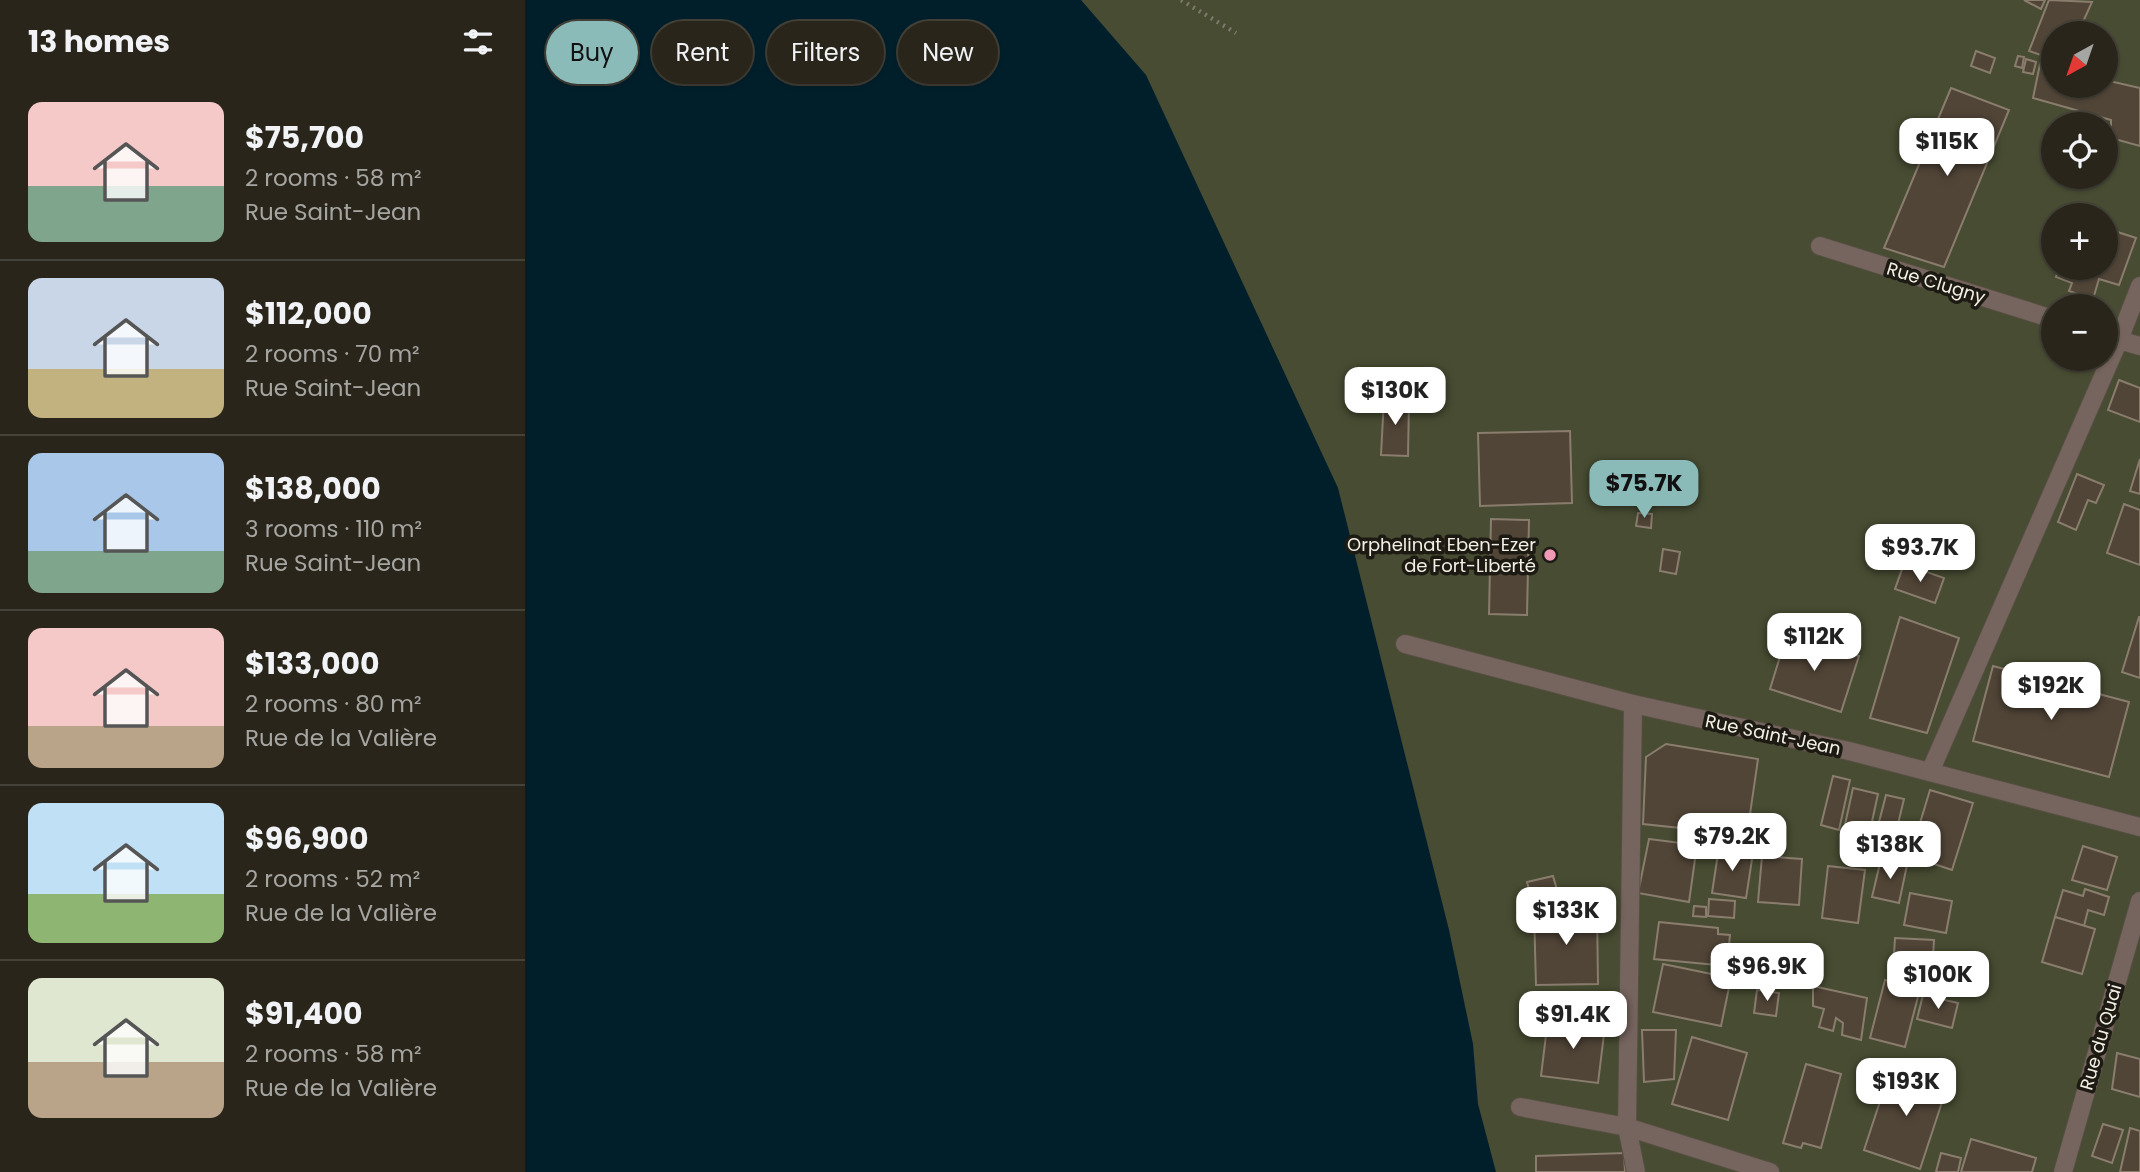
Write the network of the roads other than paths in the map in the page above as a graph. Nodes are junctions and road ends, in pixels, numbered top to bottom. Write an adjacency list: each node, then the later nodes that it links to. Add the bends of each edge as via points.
1 (1820, 246): 3 (street, Rue Clugny)
2 (2140, 286): 4 (street)
3 (2041, 315)
4 (2118, 327)
5 (2118, 340): 6 (street)
6 (2140, 346)
7 (2098, 371): 10 (street)
8 (1405, 645): 9 (street, Rue Saint-Jean)
9 (1633, 704): 10 (street, Rue Saint-Jean); 14 (street)
10 (1930, 772): 11 (street, Rue Saint-Jean)
11 (2140, 827)
12 (2140, 901): 17 (street, Rue du Quai)
13 (1520, 1107): 14 (street)
14 (1627, 1127): 15 (street); 16 (street)
15 (1636, 1172)
16 (1770, 1172)
17 (2063, 1172)

